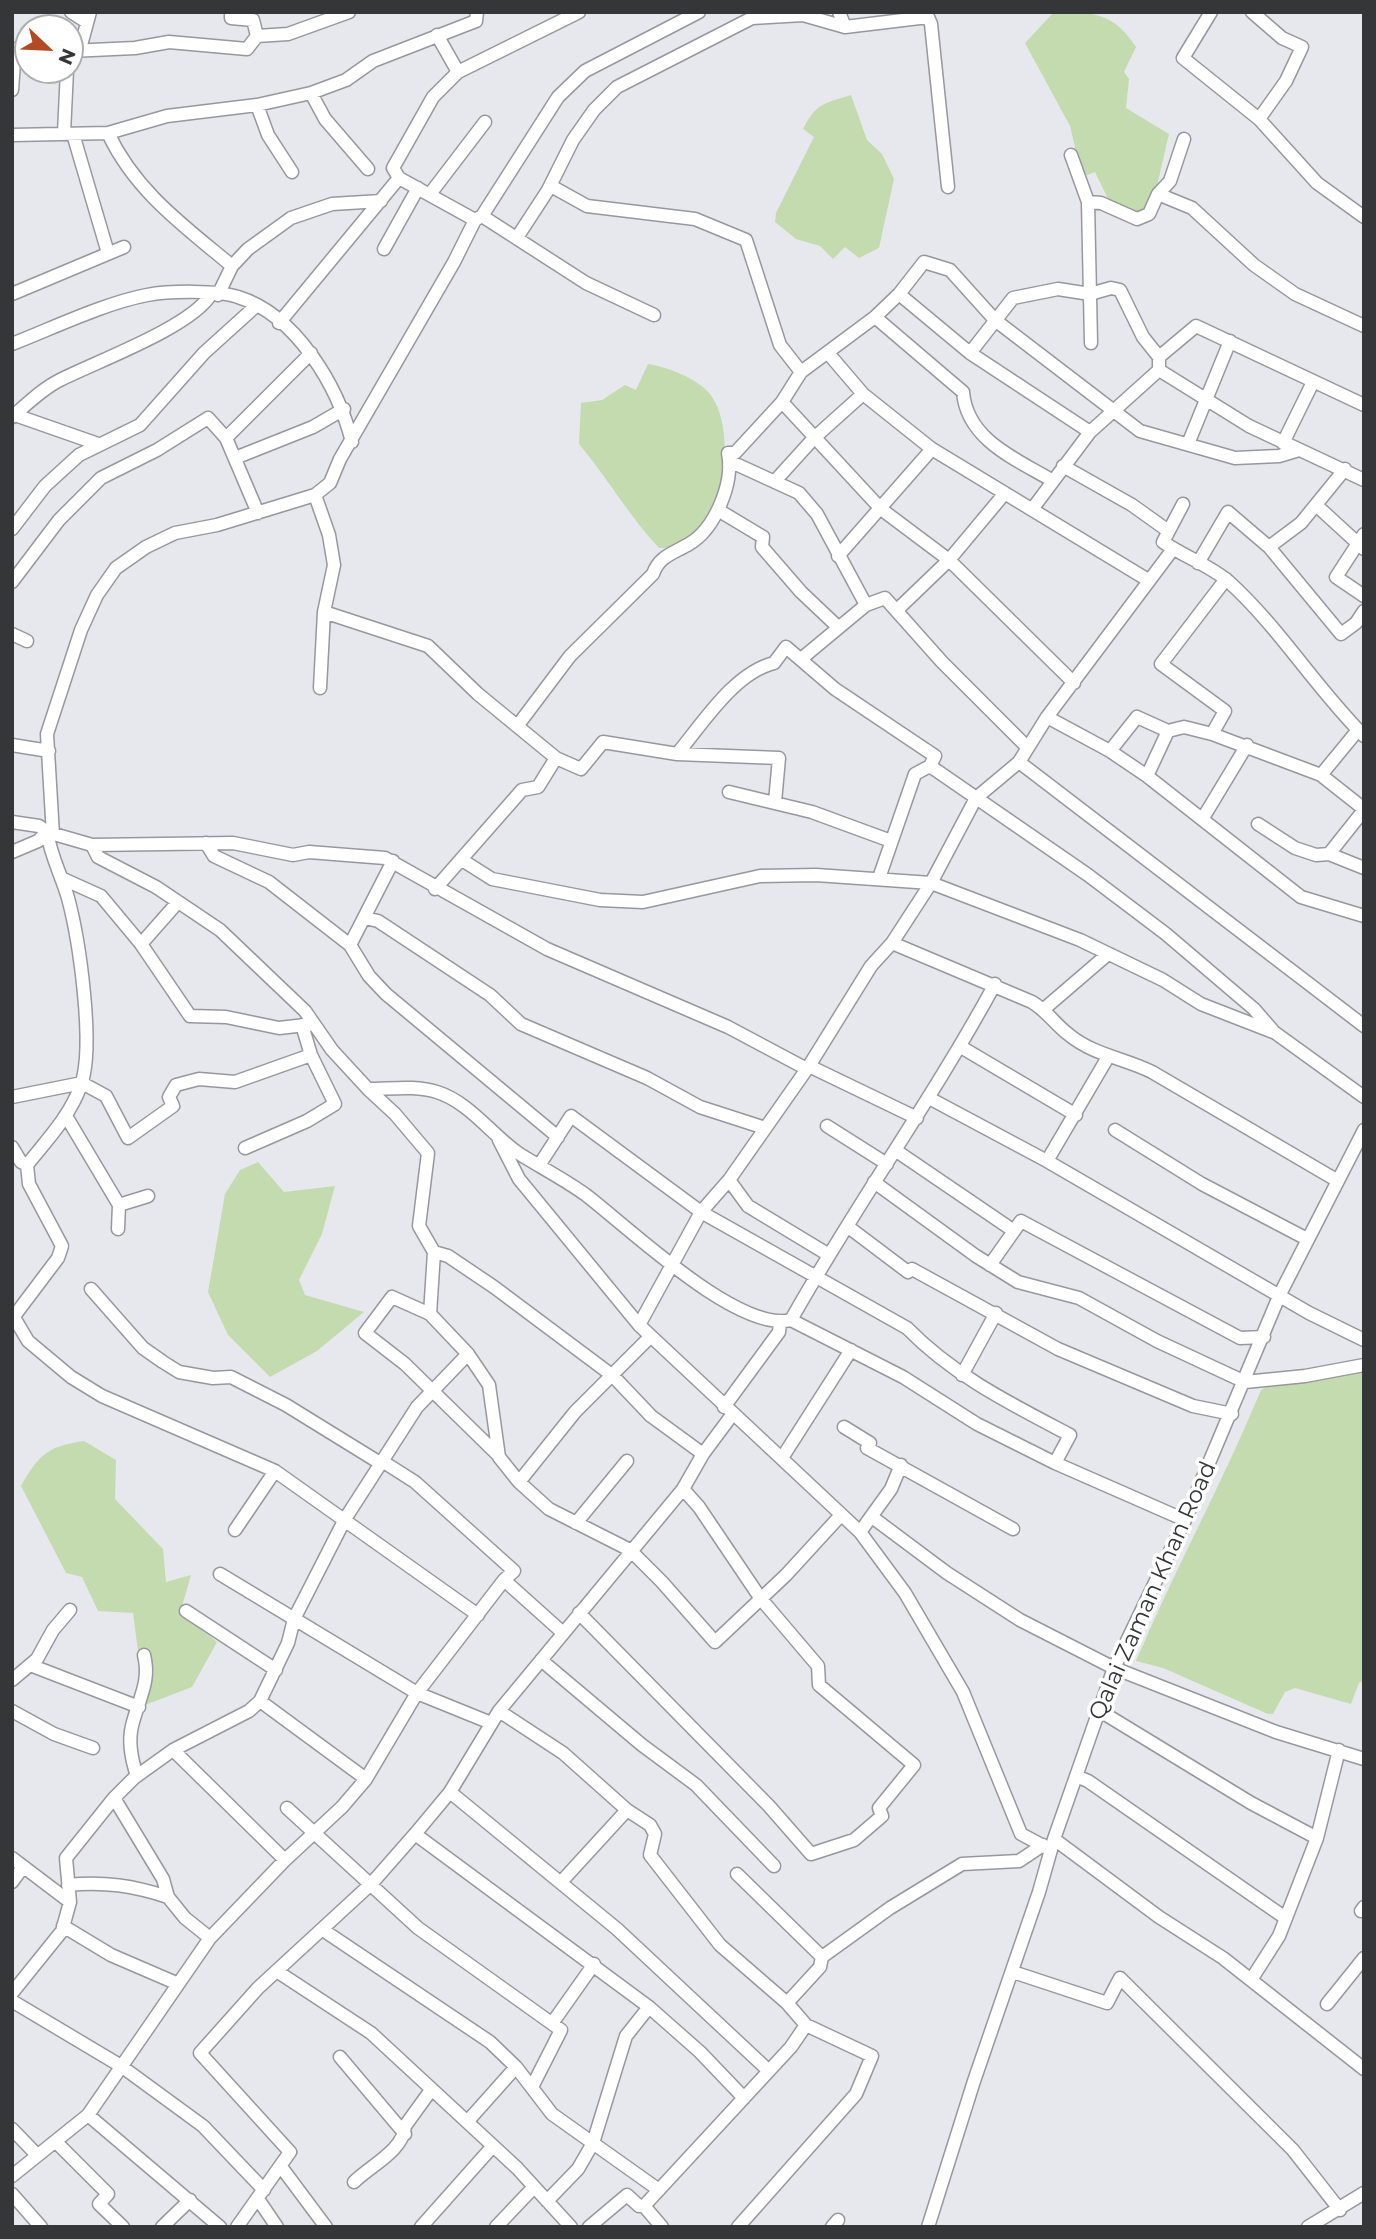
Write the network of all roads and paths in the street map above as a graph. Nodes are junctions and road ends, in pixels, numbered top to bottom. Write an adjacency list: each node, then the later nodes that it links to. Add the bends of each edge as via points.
1 (71, 12): 10 (street)
2 (231, 12): 13 (street, via 231,18 253,20)
3 (349, 12): 13 (street, via 288,34)
4 (477, 12): 12 (street, via 476,21)
5 (579, 12): 15 (street)
6 (699, 12): 37 (street, via 585,71 558,96)
7 (1211, 12): 19 (street, via 1183,58)
8 (1252, 12): 19 (street, via 1282,38 1302,47)
9 (842, 13): 11 (street)
10 (88, 17)
11 (845, 27): 29 (street, via 803,15 752,18 640,74 617,87 594,110 573,140); 30 (street, via 928,17)
12 (438, 35): 15 (street); 17 (street)
13 (257, 36): 14 (street, via 247,49 169,42)
14 (84, 50)
15 (458, 72): 28 (street, via 433,97 409,135 393,168)
16 (67, 84): 22 (street)
17 (311, 93): 18 (street); 26 (street, via 326,119)
18 (257, 105): 21 (street, via 167,116); 27 (street, via 268,135)
19 (1259, 120): 36 (street, via 1317,183)
20 (485, 122): 32 (street)
21 (108, 133): 22 (street); 42 (street, via 122,161 148,193)
22 (69, 134): 23 (street); 41 (street)
23 (12, 135)
24 (1184, 139): 33 (street, via 1170,181)
25 (1071, 155): 35 (street)
26 (368, 169)
27 (292, 172)
28 (399, 178): 31 (street); 34 (street)
29 (551, 186): 38 (street); 60 (street, via 587,206 695,219 746,240 780,345)
30 (948, 187)
31 (418, 188): 32 (street); 40 (street)
32 (430, 194): 37 (street)
33 (1158, 194): 35 (street, via 1149,214 1137,219); 52 (street, via 1192,208 1254,265 1295,294)
34 (381, 201): 42 (street, via 332,204 291,218); 51 (street)
35 (1088, 202): 46 (street)
36 (1364, 217)
37 (479, 218): 38 (street); 72 (street)
38 (518, 236): 48 (street, via 586,283)
39 (124, 247): 41 (street)
40 (384, 249)
41 (108, 253): 43 (street)
42 (232, 266): 44 (street)
43 (12, 294)
44 (214, 294): 47 (street, via 236,296); 55 (street, via 148,295); 68 (street, via 172,326 59,380)
45 (899, 294): 49 (street); 50 (street, via 924,262 950,270); 58 (street)
46 (1090, 294): 50 (street, via 1058,289 1020,294); 54 (street); 59 (street, via 1120,290)
47 (257, 305): 51 (street); 74 (street, via 204,353 140,425)
48 (654, 315)
49 (875, 317): 57 (street); 84 (street, via 963,392 978,433)
50 (995, 320): 58 (street); 67 (street)
51 (279, 323): 56 (street)
52 (1364, 326)
53 (1230, 341): 59 (street, via 1196,326); 61 (street); 63 (street)
54 (1091, 343)
55 (12, 344)
56 (311, 353): 66 (street); 70 (street)
57 (828, 353): 60 (street); 62 (street)
58 (970, 353): 69 (street)
59 (1159, 364): 63 (street); 67 (street)
60 (801, 372): 64 (street)
61 (1313, 382): 65 (street); 73 (street)
62 (863, 394): 71 (street); 76 (street)
63 (1205, 400): 73 (street); 75 (street)
64 (782, 402): 71 (street); 79 (street, via 735,453 727,453)
65 (1364, 405)
66 (344, 409): 72 (street); 78 (street, via 313,427)
67 (1114, 411): 69 (street); 75 (street, via 1140,431)
68 (14, 416): 74 (street)
69 (1090, 432): 80 (street)
70 (226, 438): 78 (street); 103 (street, via 208,418 101,478 59,520)
71 (814, 438): 83 (street); 90 (street)
72 (352, 442): 86 (street, via 330,482)
73 (1283, 443): 77 (street)
74 (98, 444): 93 (street, via 45,486)
75 (1188, 444): 77 (street, via 1235,458)
76 (932, 449): 85 (street); 90 (street)
77 (1299, 450): 81 (street)
78 (234, 458): 92 (street)
79 (729, 465): 83 (street); 91 (street)
80 (1063, 466): 84 (street); 94 (street)
81 (1345, 469): 82 (street); 88 (street)
82 (1364, 480)
83 (775, 481): 98 (street, via 799,493 817,514)
84 (1053, 481): 89 (street)
85 (1005, 493): 89 (street); 99 (street)
86 (315, 495): 92 (street); 108 (street, via 334,565)
87 (1183, 504): 94 (street)
88 (1316, 505): 95 (street); 96 (street)
89 (1033, 508): 102 (street)
90 (881, 509): 98 (street); 99 (street)
91 (718, 510): 109 (street, via 763,537 762,547); 117 (street, via 705,531 656,564 653,574 570,656)
92 (258, 513): 124 (street, via 175,533 116,568 97,595 60,687 47,734)
93 (12, 529)
94 (1167, 530): 97 (street, via 1163,542)
95 (1361, 542): 104 (street, via 1336,577)
96 (1269, 547): 100 (street, via 1228,512); 110 (street, via 1341,634)
97 (1173, 549): 100 (street); 102 (street)
98 (838, 556): 105 (street)
99 (949, 560): 106 (street); 114 (street)
100 (1198, 563): 101 (street)
101 (1226, 579): 119 (street); 120 (street, via 1161,664 1225,711)
102 (1148, 580): 114 (street)
103 (12, 582)
104 (1364, 596)
105 (866, 605): 106 (street, via 885,598); 109 (street)
106 (897, 610): 123 (street)
107 (1364, 611): 110 (street)
108 (324, 612): 115 (street); 117 (street, via 428,646)
109 (838, 627): 113 (street)
110 (1360, 627)
111 (12, 635): 112 (street)
112 (27, 641)
113 (801, 659): 126 (street, via 786,647 774,663 757,667); 129 (street, via 835,689 935,756)
114 (1074, 684): 116 (street)
115 (320, 688)
116 (1047, 717): 123 (street); 125 (street)
117 (518, 725): 127 (street)
118 (1168, 730): 120 (street, via 1184,727); 125 (street, via 1137,717); 131 (street)
119 (1361, 733): 130 (street)
120 (1212, 734): 122 (street)
121 (12, 745): 124 (street)
122 (1247, 746): 130 (street); 136 (street)
123 (1027, 747): 128 (street)
124 (49, 751): 139 (street)
125 (1110, 751): 131 (street)
126 (677, 754): 127 (street, via 603,742 581,769); 134 (street, via 779,758)
127 (556, 758): 145 (street, via 538,787 522,790)
128 (1019, 762): 133 (street); 162 (street)
129 (930, 766): 133 (street); 140 (street, via 915,774)
130 (1321, 775): 135 (street)
131 (1147, 776): 136 (street)
132 (729, 792): 134 (street)
133 (976, 798): 150 (street); 163 (street, via 1166,934 1254,1009)
134 (775, 802): 140 (street)
135 (1364, 809): 144 (street)
136 (1203, 818): 153 (street, via 1301,897)
137 (12, 822): 139 (street, via 39,826)
138 (1258, 824): 144 (street, via 1295,848)
139 (50, 833): 142 (street); 143 (street); 149 (street, via 51,858)
140 (891, 841): 148 (street)
141 (206, 843): 142 (street); 146 (street, via 293,855 337,854); 157 (street, via 214,856 269,882)
142 (92, 845): 152 (street, via 98,857)
143 (12, 852)
144 (1329, 855): 147 (street)
145 (461, 860): 148 (street, via 492,879 600,900 643,902 760,876); 151 (street)
146 (393, 861): 151 (street); 154 (street)
147 (1364, 867)
148 (879, 877): 150 (street)
149 (61, 878): 156 (street, via 101,895); 168 (street, via 81,972 86,1041)
150 (931, 883): 155 (street); 158 (street)
151 (435, 889): 167 (street, via 547,949)
152 (178, 902): 156 (street); 161 (street, via 220,930 305,1010)
153 (1364, 916)
154 (365, 918): 157 (street); 177 (street, via 378,921 490,995 521,1024 700,1107)
155 (892, 943): 159 (street); 167 (street, via 871,965)
156 (141, 944): 161 (street, via 190,1016 226,1017 279,1028)
157 (350, 945): 181 (street, via 386,994)
158 (1108, 954): 160 (street); 163 (street, via 1201,1004)
159 (995, 984): 160 (street); 164 (street)
160 (1044, 1009): 166 (street, via 1068,1035)
161 (308, 1025): 165 (street); 169 (street)
162 (1364, 1027)
163 (1274, 1032): 171 (street)
164 (961, 1047): 172 (street); 173 (street)
165 (311, 1055): 168 (street, via 235,1082 199,1079 176,1085 169,1097 173,1106 128,1139 106,1096); 183 (street, via 335,1104)
166 (1108, 1057): 173 (street); 190 (street, via 1124,1058 1152,1072)
167 (807, 1067): 175 (street); 177 (street)
168 (82, 1083): 170 (street); 174 (street)
169 (368, 1090): 179 (street, via 437,1092); 199 (street, via 428,1153 419,1226)
170 (12, 1097)
171 (1364, 1097)
172 (929, 1098): 175 (street); 185 (street)
173 (1076, 1115): 185 (street)
174 (66, 1116): 188 (street); 193 (street)
175 (916, 1118): 184 (street)
176 (827, 1126): 187 (street)
177 (765, 1128): 189 (street)
178 (1115, 1130): 198 (street, via 1202,1184)
179 (494, 1131): 186 (street, via 517,1152); 210 (street, via 519,1179)
180 (1363, 1135): 190 (street, Qalai Zaman Khan Road)
181 (558, 1137): 186 (street); 194 (street, via 571,1116)
182 (12, 1147): 188 (street)
183 (245, 1148)
184 (895, 1150): 187 (street); 197 (street)
185 (1047, 1161): 205 (street)
186 (540, 1164): 202 (street, via 586,1195)
187 (887, 1164): 191 (street)
188 (27, 1165): 208 (street, via 29,1184 62,1246 58,1258)
189 (729, 1180): 194 (street); 200 (street, via 748,1206)
190 (1338, 1181): 198 (street, Qalai Zaman Khan Road)
191 (874, 1182): 195 (street); 201 (street)
192 (148, 1196): 193 (street)
193 (120, 1205): 196 (street)
194 (701, 1212): 202 (street); 203 (street)
195 (847, 1226): 200 (street); 206 (street, via 908,1272 912,1269)
196 (118, 1228)
197 (1014, 1231): 201 (street); 213 (street, via 1021,1221 1032,1225 1240,1338)
198 (1307, 1239): 205 (street, Qalai Zaman Khan Road)
199 (434, 1252): 207 (street); 218 (street, via 448,1256 494,1287)
200 (829, 1255): 203 (street)
201 (990, 1265): 219 (street, via 1018,1282 1079,1298)
202 (671, 1266): 209 (street, via 757,1318); 210 (street)
203 (816, 1276): 209 (street); 217 (street, via 907,1328)
204 (91, 1289): 228 (street, via 143,1348 179,1372 232,1377)
205 (1280, 1294): 211 (street); 213 (street, Qalai Zaman Khan Road)
206 (996, 1313): 217 (street); 222 (street, via 1058,1349 1193,1406)
207 (430, 1314): 215 (street); 220 (street, via 392,1297 365,1333)
208 (13, 1317): 231 (street, via 28,1341 102,1396)
209 (785, 1321): 214 (street); 221 (street)
210 (639, 1325): 212 (street)
211 (1362, 1335)
212 (651, 1336): 218 (street); 221 (street)
213 (1264, 1337): 219 (street, Qalai Zaman Khan Road)
214 (851, 1350): 226 (street); 229 (street)
215 (468, 1354): 220 (street); 225 (street, via 489,1385)
216 (1364, 1365): 219 (street)
217 (962, 1375): 229 (street, via 1070,1435)
218 (613, 1376): 224 (street, via 651,1416); 232 (street, via 575,1412)
219 (1245, 1382): 222 (street, Qalai Zaman Khan Road)
220 (433, 1392): 225 (street); 228 (street, via 417,1407)
221 (728, 1411): 224 (street); 226 (street)
222 (1232, 1414): 237 (street, Qalai Zaman Khan Road)
223 (844, 1427): 230 (street, via 870,1443 867,1448)
224 (702, 1454): 233 (street)
225 (499, 1457): 232 (street)
226 (782, 1458): 234 (street)
227 (627, 1461): 238 (street)
228 (381, 1462): 236 (street); 244 (street, via 415,1482 514,1571)
229 (1055, 1464): 237 (street)
230 (901, 1465): 235 (street); 239 (street)
231 (275, 1471): 236 (street); 240 (street)
232 (519, 1482): 238 (street, via 549,1509)
233 (682, 1489): 242 (street); 245 (street)
234 (841, 1515): 241 (street); 245 (street)
235 (872, 1517): 241 (street); 255 (street, via 1020,1620)
236 (345, 1519): 249 (street); 250 (street)
237 (1185, 1520): 255 (street, Qalai Zaman Khan Road)
238 (576, 1523): 242 (street)
239 (1013, 1529)
240 (235, 1530)
241 (860, 1532): 279 (street, via 905,1593 963,1692 1021,1834)
242 (629, 1550): 245 (street, via 715,1642); 248 (street)
243 (220, 1574): 250 (street)
244 (504, 1580): 249 (street); 251 (street)
245 (761, 1600): 248 (street, via 818,1666 818,1685 914,1765 879,1808 882,1816 863,1833 814,1854)
246 (70, 1610): 254 (street)
247 (186, 1611): 256 (street)
248 (579, 1613): 251 (street)
249 (478, 1615): 258 (street)
250 (294, 1619): 256 (street); 258 (street)
251 (562, 1632): 253 (street)
252 (144, 1655): 260 (street, via 146,1675)
253 (541, 1660): 263 (street); 282 (street, via 696,1785)
254 (30, 1665): 257 (street); 260 (street)
255 (1114, 1668): 262 (street, Qalai Zaman Khan Road); 267 (street, via 1276,1732)
256 (276, 1671): 259 (street)
257 (12, 1680)
258 (417, 1693): 264 (street); 271 (street)
259 (260, 1701): 266 (street); 271 (street)
260 (139, 1707): 269 (street, via 131,1727)
261 (12, 1711): 265 (street)
262 (1100, 1711): 270 (street, Qalai Zaman Khan Road); 278 (street)
263 (499, 1712): 264 (street); 275 (street, via 563,1753)
264 (491, 1723): 272 (street)
265 (93, 1748)
266 (173, 1750): 269 (street); 281 (street)
267 (1339, 1750): 268 (street); 278 (street)
268 (1364, 1759)
269 (137, 1776): 273 (street)
270 (1076, 1776): 279 (street, Qalai Zaman Khan Road); 291 (street)
271 (366, 1779): 276 (street)
272 (450, 1792): 277 (street); 285 (street)
273 (114, 1798): 288 (street, via 66,1858); 289 (street, via 163,1879)
274 (287, 1808): 276 (street)
275 (628, 1810): 285 (street); 304 (street, via 650,1825 655,1834 650,1855 720,1945)
276 (315, 1833): 281 (street); 287 (street)
277 (415, 1834): 287 (street); 297 (street)
278 (1317, 1838): 291 (street)
279 (1049, 1845): 295 (street, via 1019,1861 962,1864); 299 (street, Qalai Zaman Khan Road); 300 (street)
280 (12, 1858): 283 (street)
281 (285, 1860): 294 (street)
282 (774, 1866)
283 (23, 1867): 286 (street); 290 (street)
284 (737, 1874): 295 (street)
285 (562, 1881): 313 (street)
286 (12, 1882)
287 (372, 1883): 293 (street); 307 (street, via 418,1928)
288 (68, 1885): 289 (street, via 133,1886); 290 (street)
289 (168, 1897): 294 (street)
290 (70, 1902): 292 (street)
291 (1284, 1917): 300 (street, via 1279,1936)
292 (63, 1926): 301 (street, via 111,1955); 302 (street)
293 (323, 1930): 298 (street); 311 (street, via 490,2042)
294 (210, 1938): 301 (street)
295 (822, 1957): 304 (street, via 820,1967)
296 (1364, 1958): 305 (street)
297 (594, 1964): 306 (street); 307 (street)
298 (278, 1972): 315 (street, via 371,2033); 325 (street, via 200,2053 290,2152)
299 (1013, 1972): 336 (street, via 1107,2003 1120,1978 1293,2150); 350 (street, Qalai Zaman Khan Road)
300 (1251, 1980): 312 (street)
301 (176, 1983): 310 (street)
302 (12, 1993)
303 (12, 2001): 310 (street)
304 (787, 2003): 308 (street)
305 (1327, 2004)
306 (649, 2007): 316 (street); 322 (street, via 626,2036)
307 (553, 2022): 314 (street, via 561,2030)
308 (806, 2025): 313 (street); 349 (street, via 872,2056 856,2094)
309 (340, 2057): 320 (street)
310 (121, 2066): 317 (street); 332 (street, via 203,2126)
311 (516, 2067): 314 (street); 318 (street)
312 (1364, 2069)
313 (769, 2071): 316 (street)
314 (533, 2087): 322 (street, via 552,2114)
315 (431, 2091): 318 (street); 320 (street, via 405,2126)
316 (744, 2098): 329 (street)
317 (88, 2115): 321 (street); 333 (street)
318 (467, 2122): 323 (street)
319 (12, 2129): 324 (street)
320 (405, 2134): 327 (street)
321 (56, 2142): 324 (street); 338 (street, via 108,2194 99,2204)
322 (593, 2143): 329 (street); 334 (street, via 578,2169)
323 (493, 2146): 328 (street); 344 (street)
324 (37, 2155): 326 (street)
325 (282, 2168): 332 (street); 343 (street)
326 (12, 2176)
327 (354, 2182)
328 (533, 2188): 334 (street); 345 (street)
329 (659, 2190): 335 (street)
330 (1364, 2193): 336 (street)
331 (12, 2194): 337 (street)
332 (261, 2194): 341 (street); 342 (street)
333 (190, 2200): 339 (street); 340 (street)
334 (547, 2202): 346 (street)
335 (644, 2206): 347 (street, via 626,2195); 348 (street)
336 (1340, 2210): 351 (street)
337 (41, 2227)
338 (122, 2227)
339 (162, 2227)
340 (220, 2227)
341 (237, 2227)
342 (277, 2227)
343 (326, 2227)
344 (421, 2227)
345 (496, 2227)
346 (571, 2227)
347 (589, 2227)
348 (662, 2227)
349 (738, 2227)
350 (928, 2227)
351 (1308, 2227)

